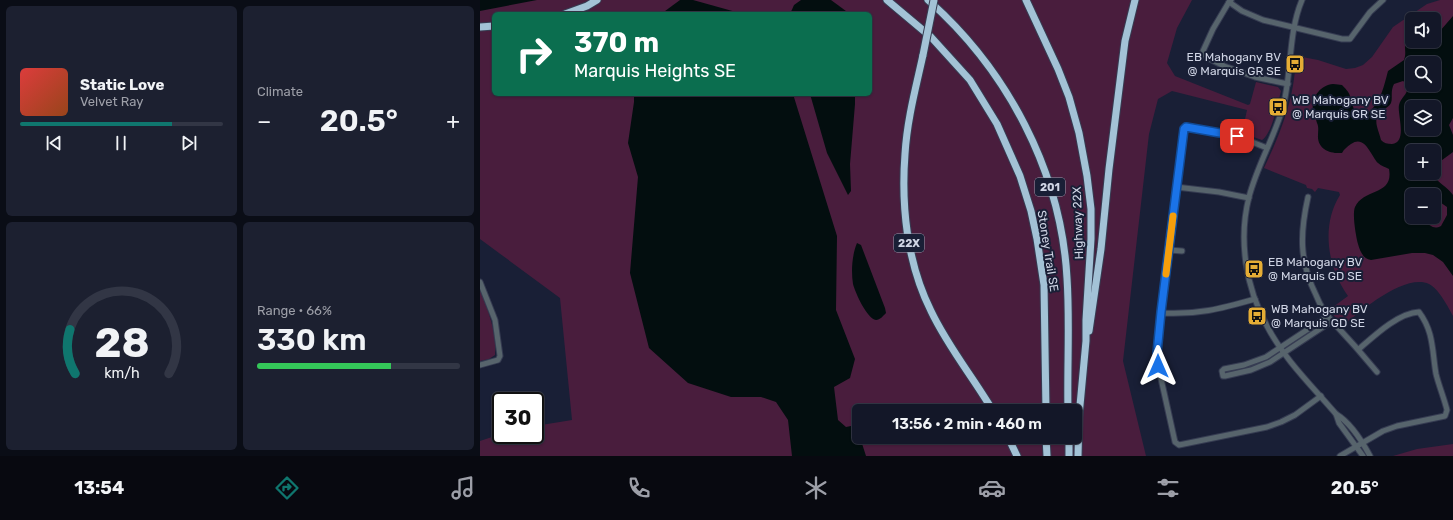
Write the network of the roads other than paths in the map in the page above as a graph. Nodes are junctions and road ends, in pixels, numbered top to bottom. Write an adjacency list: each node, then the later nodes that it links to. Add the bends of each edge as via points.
1 (597, 0): 10 (highway)
2 (887, 0): 34 (highway, Stoney Trail SE / 201, via 931,37 970,80 997,124 1020,176 1031,211 1044,285)
3 (928, 0): 35 (highway, Stoney Trail SE / 201, via 948,18 988,65 1019,113 1036,147 1062,234 1067,277)
4 (934, 0): 33 (highway, 22X, bridge, via 905,153 905,215 909,243 930,310 950,347)
5 (1026, 0): 26 (highway, Highway 22X, via 1069,97 1087,176 1091,239)
6 (1135, 0): 26 (highway, via 1125,41 1101,249)
7 (1302, 0): 13 (street)
8 (1383, 0): 13 (street, via 1370,12 1350,39)
9 (1230, 1): 13 (street, via 1242,11 1263,20); 14 (street, via 1203,51 1206,57 1256,77)
10 (570, 12)
11 (492, 26): 12 (highway)
12 (480, 27)
13 (1295, 28): 14 (street)
14 (1288, 84): 15 (street, via 1280,118)
15 (1267, 148): 16 (street, via 1237,136 1186,127); 18 (street)
16 (1176, 187): 18 (street); 19 (street)
17 (1308, 197): 24 (street, via 1302,230 1303,260 1307,277)
18 (1249, 198): 22 (street, via 1245,248 1248,274)
19 (1169, 250): 20 (street); 23 (street)
20 (1182, 251)
21 (480, 282): 30 (street, via 495,320 500,356 498,360)
22 (1255, 299): 23 (street, via 1201,313); 27 (street, via 1267,327)
23 (1161, 312): 32 (street, via 1158,366 1179,446 1267,427 1295,415)
24 (1328, 316): 25 (street); 27 (street)
25 (1332, 321): 28 (street); 29 (street)
26 (1086, 341): 45 (highway, Highway 22X)
27 (1280, 347): 29 (street); 29 (street, via 1258,361 1224,369 1222,373 1225,376 1251,370)
28 (1359, 349): 31 (street); 37 (street, via 1384,327 1412,312 1419,312 1426,321 1432,338 1436,374 1447,410 1445,416 1397,426)
29 (1285, 352): 32 (street)
30 (480, 365)
31 (1377, 372)
32 (1321, 396): 36 (street)
33 (988, 404)
34 (1046, 404)
35 (1068, 404)
36 (1336, 414): 37 (street, via 1344,418); 41 (street, via 1339,423)
37 (1362, 442): 41 (street); 48 (street)
38 (1011, 444): 42 (highway)
39 (1046, 444): 43 (highway)
40 (1069, 444): 44 (highway)
41 (1356, 446): 46 (street); 47 (street)
42 (1017, 456)
43 (1047, 456)
44 (1069, 456)
45 (1078, 456)
46 (1340, 456)
47 (1363, 456)
48 (1370, 456)

